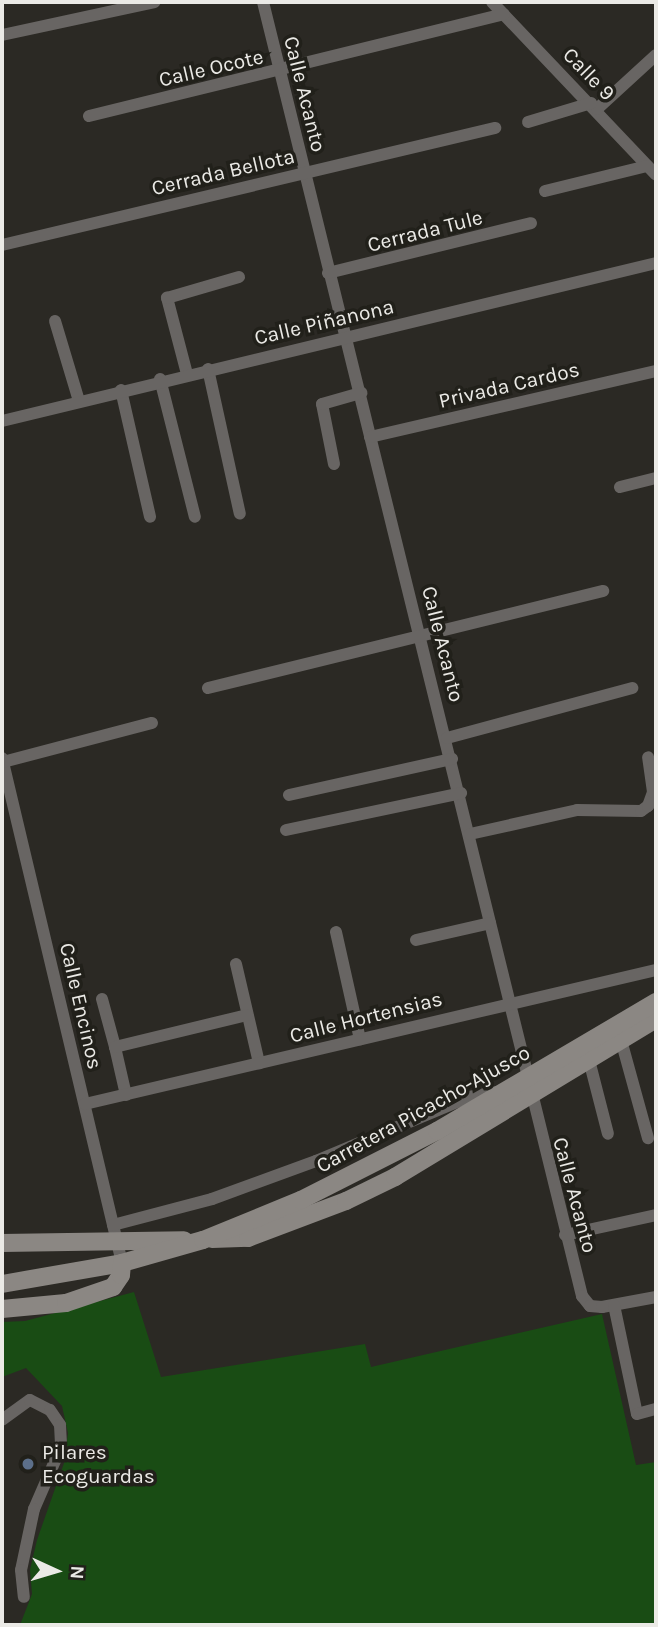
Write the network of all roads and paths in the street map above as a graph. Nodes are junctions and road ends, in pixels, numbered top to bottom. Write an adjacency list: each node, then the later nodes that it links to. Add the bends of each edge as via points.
1 (154, 2): 5 (street)
2 (262, 2): 7 (street, Calle Acanto)
3 (492, 2): 4 (street, Calle 9)
4 (504, 14): 7 (street, Calle Ocote); 8 (street, Calle 9)
5 (2, 35)
6 (656, 55): 8 (street)
7 (279, 71): 9 (street, Calle Ocote); 13 (street, Calle Acanto)
8 (594, 106): 10 (street); 12 (street, Calle 9)
9 (89, 116)
10 (528, 122)
11 (495, 128): 13 (street, Cerrada Bellota)
12 (652, 171): 14 (street)
13 (304, 172): 16 (street, Cerrada Bellota); 18 (street, Calle Acanto)
14 (545, 191)
15 (531, 223): 18 (street, Cerrada Tule)
16 (2, 245)
17 (656, 263): 21 (street, Calle Piñanona)
18 (328, 273): 21 (street, Calle Acanto)
19 (239, 277): 24 (street, via 167,298)
20 (55, 321): 28 (street)
21 (344, 337): 22 (street, Calle Piñanona); 27 (street, Calle Acanto)
22 (208, 369): 24 (street, Calle Piñanona); 34 (street)
23 (656, 371): 30 (street, Privada Cardos)
24 (187, 374): 25 (street, Calle Piñanona)
25 (160, 379): 26 (street, Calle Piñanona); 36 (street)
26 (121, 390): 28 (street, Calle Piñanona); 35 (street)
27 (361, 393): 30 (street, Calle Acanto); 31 (street, via 322,404)
28 (79, 401): 29 (street, Calle Piñanona)
29 (2, 421)
30 (370, 437): 38 (street, Calle Acanto)
31 (334, 464)
32 (656, 478): 33 (street)
33 (620, 487)
34 (240, 513)
35 (150, 517)
36 (195, 517)
37 (603, 591): 38 (street)
38 (422, 638): 39 (street); 42 (street, Calle Acanto)
39 (208, 688)
40 (632, 688): 42 (street)
41 (152, 723): 45 (street)
42 (447, 738): 44 (street, Calle Acanto)
43 (648, 758): 49 (street, via 653,793 641,811 577,810)
44 (452, 759): 46 (street, Calle Acanto); 47 (street)
45 (2, 760): 68 (street, Calle Encinos)
46 (461, 793): 48 (street); 49 (street, Calle Acanto)
47 (289, 795)
48 (286, 830)
49 (470, 834): 50 (street, Calle Acanto)
50 (490, 923): 52 (street); 57 (street, Calle Acanto)
51 (336, 932): 60 (street)
52 (416, 940)
53 (236, 964): 58 (street)
54 (656, 970): 57 (street, Calle Hortensias)
55 (102, 999): 62 (street)
56 (656, 1002): 65 (main road, Carretera Picacho-Ajusco)
57 (509, 1003): 60 (street, Calle Hortensias); 65 (street, Calle Acanto)
58 (247, 1015): 62 (street); 64 (street)
59 (656, 1019): 61 (main road, Carretera Picacho-Ajusco)
60 (360, 1039): 64 (street, Calle Hortensias)
61 (621, 1041): 63 (main road, Carretera Picacho-Ajusco); 70 (street)
62 (115, 1047): 67 (street)
63 (589, 1059): 65 (main road, Carretera Picacho-Ajusco); 69 (street)
64 (259, 1063): 67 (street, Calle Hortensias)
65 (528, 1088): 66 (main road, Carretera Picacho-Ajusco); 73 (street, Calle Acanto); 74 (main road, Carretera Picacho-Ajusco, via 346,1202 248,1238)
66 (509, 1090): 72 (street, via 469,1097 316,1161); 74 (main road, Carretera Picacho-Ajusco, via 372,1168)
67 (127, 1095): 68 (street, Calle Hortensias)
68 (85, 1104): 72 (street, Calle Encinos)
69 (608, 1134)
70 (649, 1138)
71 (656, 1215): 73 (street)
72 (115, 1232): 74 (main road); 75 (main road); 76 (street, Calle Encinos)
73 (565, 1235): 79 (street, Calle Acanto, via 582,1296 590,1306)
74 (203, 1240): 76 (main road, Carretera Picacho-Ajusco)
75 (2, 1243)
76 (122, 1263): 77 (main road, Carretera Picacho-Ajusco); 80 (main road, via 113,1287 66,1303)
77 (2, 1284)
78 (656, 1297): 79 (street)
79 (614, 1304): 81 (street, via 637,1414)
80 (2, 1309)
81 (656, 1409)
82 (2, 1420): 83 (street, via 30,1400 50,1410 60,1424 61,1447 34,1509 21,1570)
83 (24, 1597)

